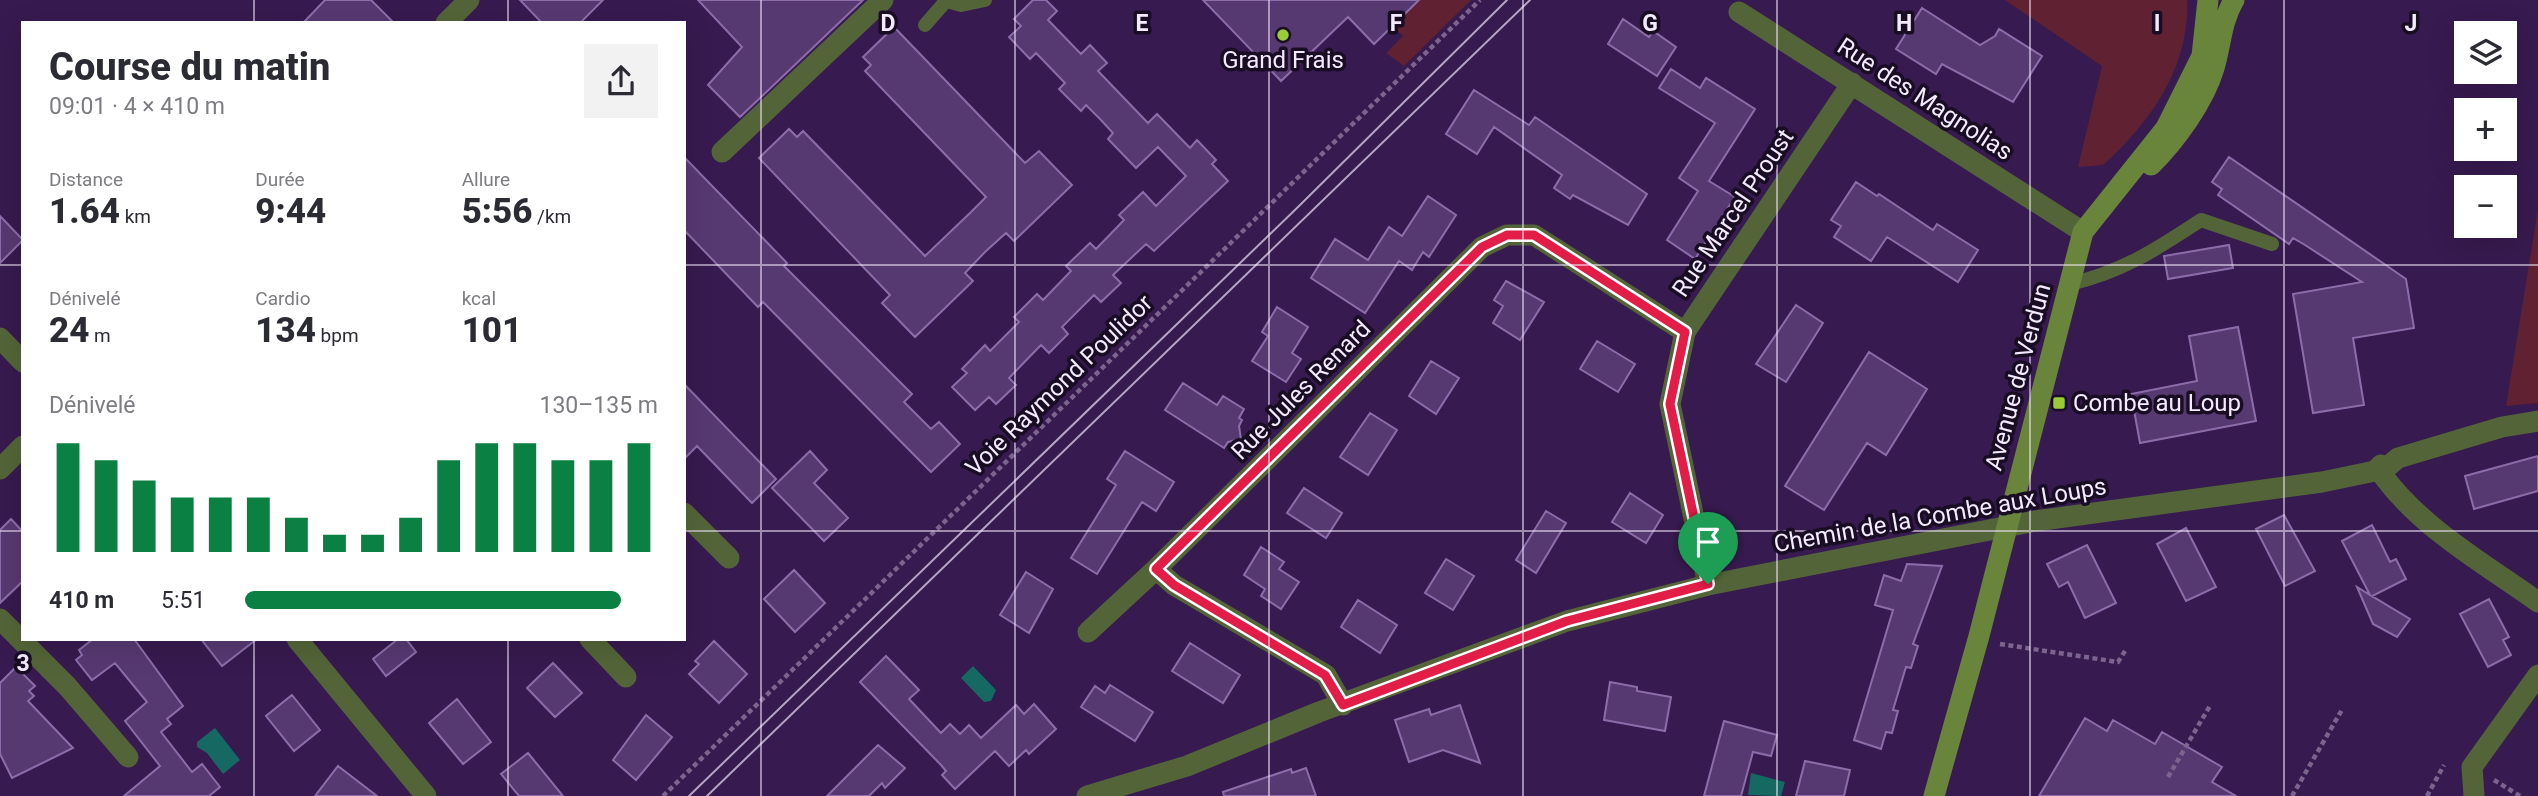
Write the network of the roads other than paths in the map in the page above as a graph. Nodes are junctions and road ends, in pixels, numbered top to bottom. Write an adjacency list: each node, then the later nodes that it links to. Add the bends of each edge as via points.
1 (469, 0): 8 (street)
2 (883, 0): 11 (street)
3 (985, 0): 6 (lane, via 961,5)
4 (2208, 0): 12 (main road, Avenue de Verdun, via 2202,56 2166,128)
5 (2234, 0): 12 (main road, via 2224,16 2213,70 2176,140)
6 (945, 1): 9 (lane)
7 (1739, 12): 10 (street, Rue des Magnolias)
8 (448, 21)
9 (925, 25)
10 (1852, 83): 13 (street, Rue des Magnolias); 16 (street, Rue Marcel Proust)
11 (722, 152)
12 (2102, 207): 13 (main road, Avenue de Verdun)
13 (2083, 232): 15 (main road, Avenue de Verdun)
14 (2272, 244): 15 (lane, via 2201,220 2106,276)
15 (2070, 284): 24 (main road, Avenue de Verdun)
16 (1685, 332): 26 (street, Rue Jules Renard, via 1534,235 1507,235 1482,247); 27 (street, Rue Marcel Proust, via 1670,404)
17 (0, 338): 18 (street)
18 (21, 360)
19 (2538, 421): 22 (street, Chemin de la Combe aux Loups, via 2502,426 2398,458)
20 (21, 448): 21 (street)
21 (0, 469)
22 (2382, 472): 24 (street, Chemin de la Combe aux Loups); 28 (street, via 2434,528)
23 (686, 515): 25 (street)
24 (2007, 526): 27 (street, Chemin de la Combe aux Loups); 41 (main road, Avenue de Verdun)
25 (729, 558)
26 (1156, 569): 30 (street, Rue Jules Renard); 37 (street, via 1174,585 1325,675)
27 (1708, 584): 37 (street, Chemin de la Combe aux Loups, via 1567,621)
28 (2538, 602)
29 (0, 620): 31 (street)
30 (1088, 632)
31 (21, 641)
32 (21, 641): 38 (street)
33 (299, 641): 39 (street)
34 (592, 641): 36 (street)
35 (2538, 675): 42 (street, via 2472,767)
36 (626, 677)
37 (1343, 705): 40 (street, Chemin de la Combe aux Loups, via 1187,766)
38 (128, 757)
39 (426, 796)
40 (1087, 796)
41 (1934, 796)
42 (2474, 796)

